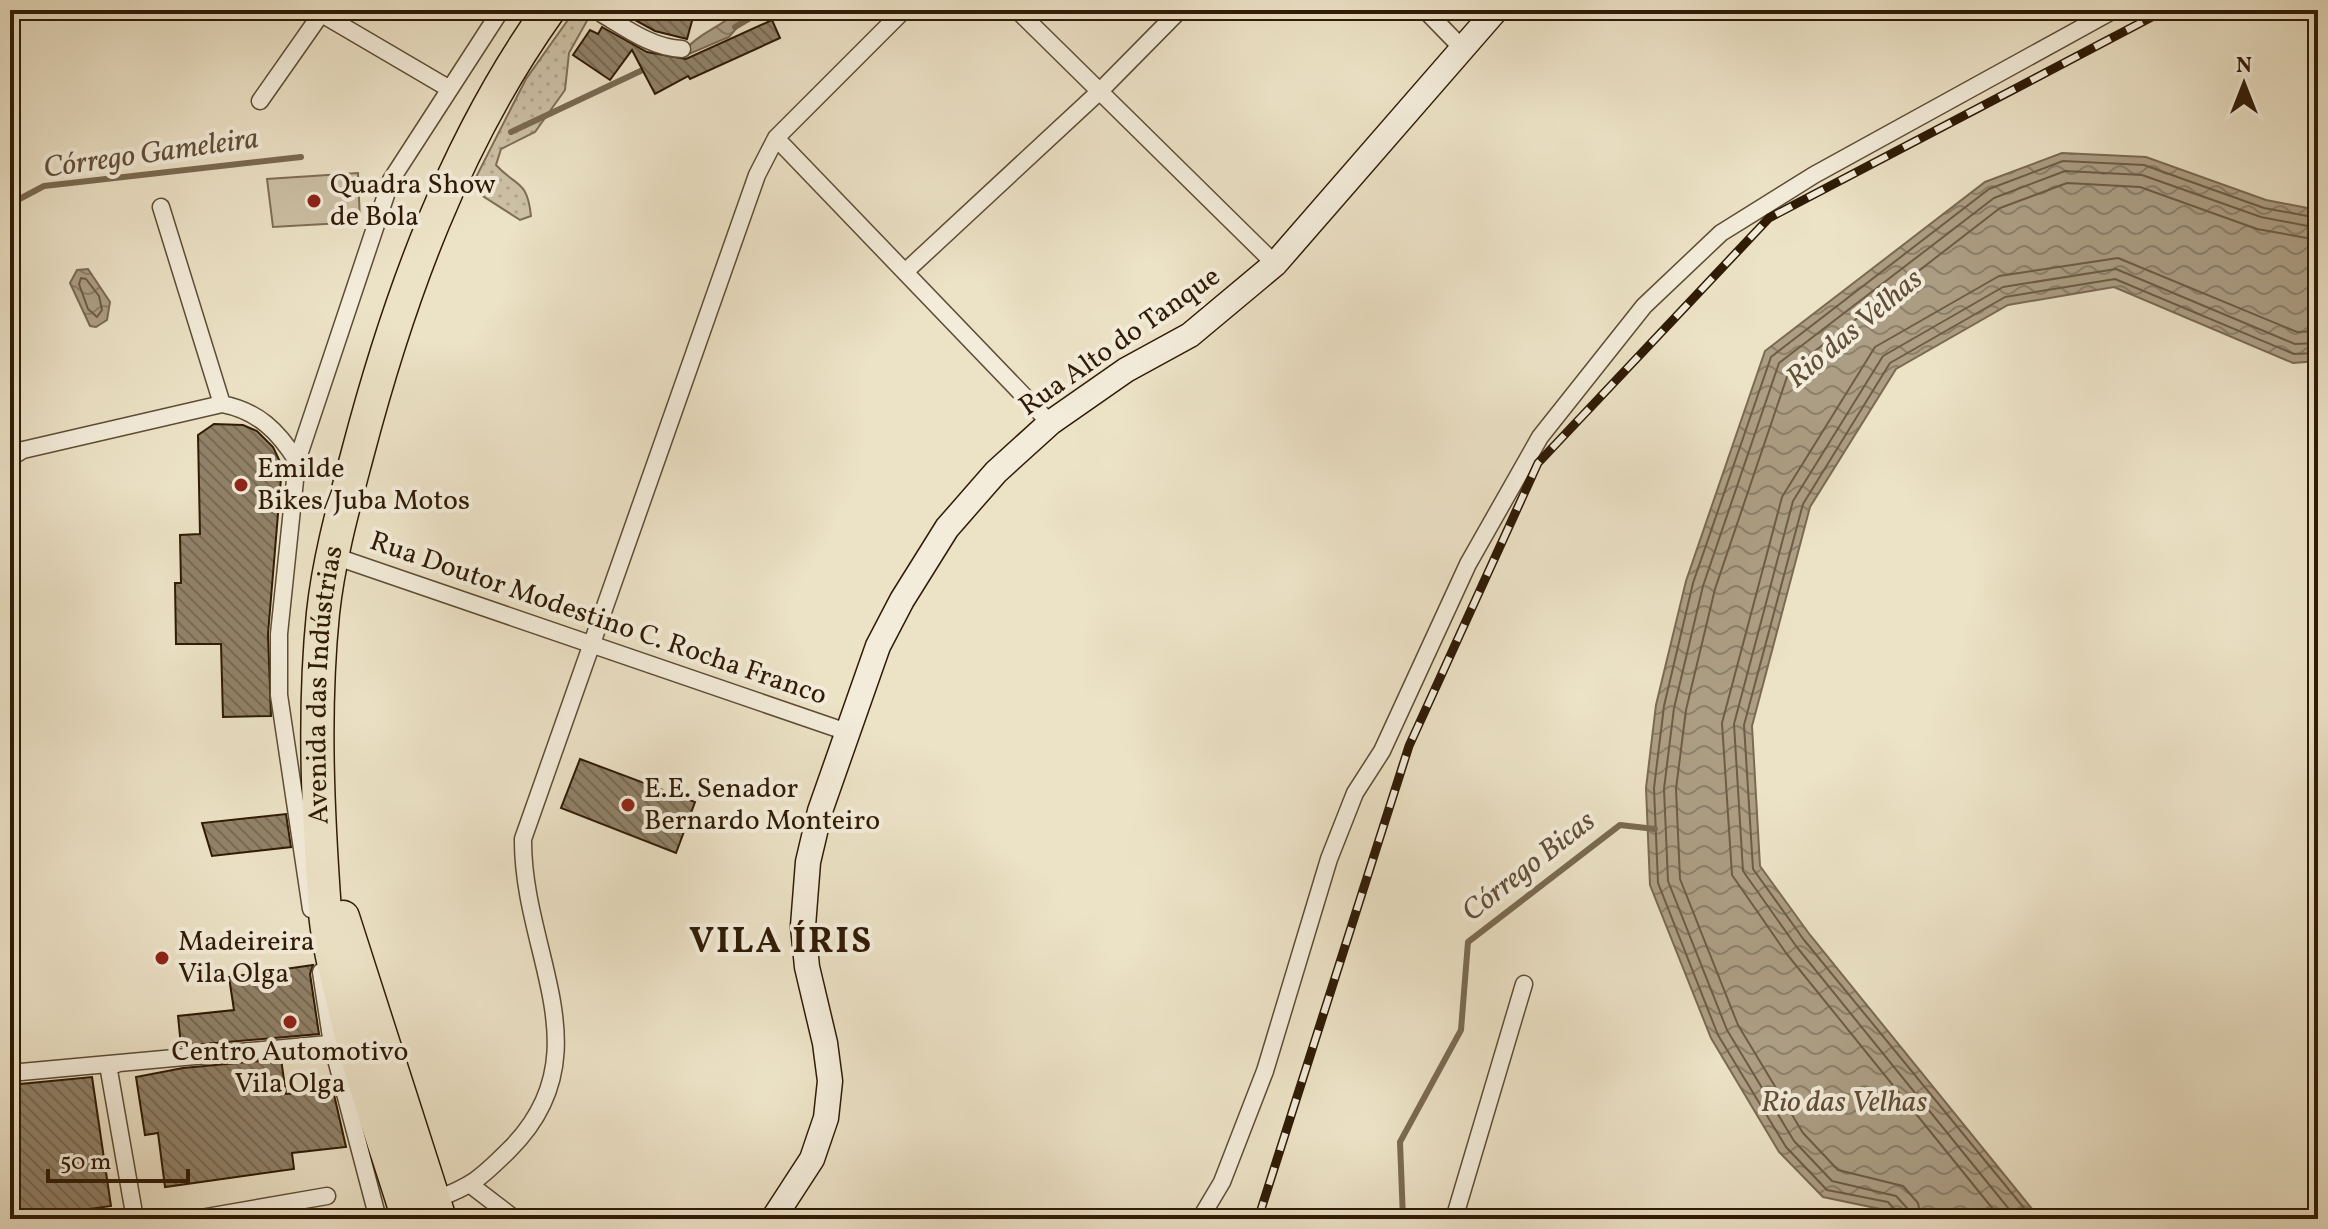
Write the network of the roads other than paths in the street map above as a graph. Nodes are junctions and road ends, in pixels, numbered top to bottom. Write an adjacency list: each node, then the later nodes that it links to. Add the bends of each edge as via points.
1 (501, 10): 13 (street)
2 (549, 10): 24 (highway, Avenida das Indústrias, via 509,65 405,293)
3 (604, 10): 11 (street, via 602,14 635,33)
4 (904, 10): 16 (street)
5 (1017, 10): 14 (street)
6 (1180, 10): 14 (street)
7 (1425, 10): 12 (street)
8 (1496, 10): 12 (main road, Rua Alto do Tanque)
9 (2114, 10): 41 (street, via 1814,175 1721,233 1644,306 1540,437 1468,564 1382,751 1355,793 1329,859 1265,1071 1222,1182)
10 (318, 12): 13 (street); 15 (street)
11 (682, 49)
12 (1463, 49): 18 (main road, Rua Alto do Tanque)
13 (448, 88): 23 (street, via 391,180)
14 (1101, 90): 18 (street); 19 (street)
15 (260, 101)
16 (776, 138): 19 (street); 25 (street, via 757,175 699,333)
17 (161, 207): 20 (street)
18 (1275, 264): 21 (main road, Rua Alto do Tanque, via 1190,335 1126,370)
19 (906, 271): 21 (street)
20 (222, 404): 22 (street, via 23,450); 23 (street, via 261,419 280,435)
21 (1050, 423): 26 (main road, Rua Alto do Tanque, via 996,472 947,528 878,646)
22 (10, 458)
23 (297, 461): 27 (street, via 279,634 279,695)
24 (331, 555): 25 (street, Rua Doutor Modestino C. Rocha Franco); 27 (highway, Avenida das Indústrias, via 317,736)
25 (591, 644): 26 (street, Rua Doutor Modestino C. Rocha Franco); 32 (street, via 523,839 523,877 555,1017 557,1061 549,1097 521,1138)
26 (847, 732): 40 (main road, Rua Alto do Tanque, via 808,862 803,926 830,1081 826,1118 812,1159)
27 (316, 880): 29 (highway, Avenida das Indústrias, via 318,914); 29 (highway, Avenida das Indústrias, via 341,912)
28 (1524, 984): 42 (street)
29 (355, 1040): 30 (street); 34 (highway, Avenida das Indústrias); 37 (street); 38 (highway, Avenida das Indústrias, via 368,1101)
30 (119, 1064): 31 (street); 35 (street, via 108,1065)
31 (10, 1073)
32 (472, 1186): 34 (street); 39 (street)
33 (327, 1196): 36 (street)
34 (437, 1210)
35 (135, 1219)
36 (195, 1219)
37 (378, 1219)
38 (408, 1219)
39 (515, 1219)
40 (773, 1219)
41 (1200, 1219)
42 (1454, 1219)

